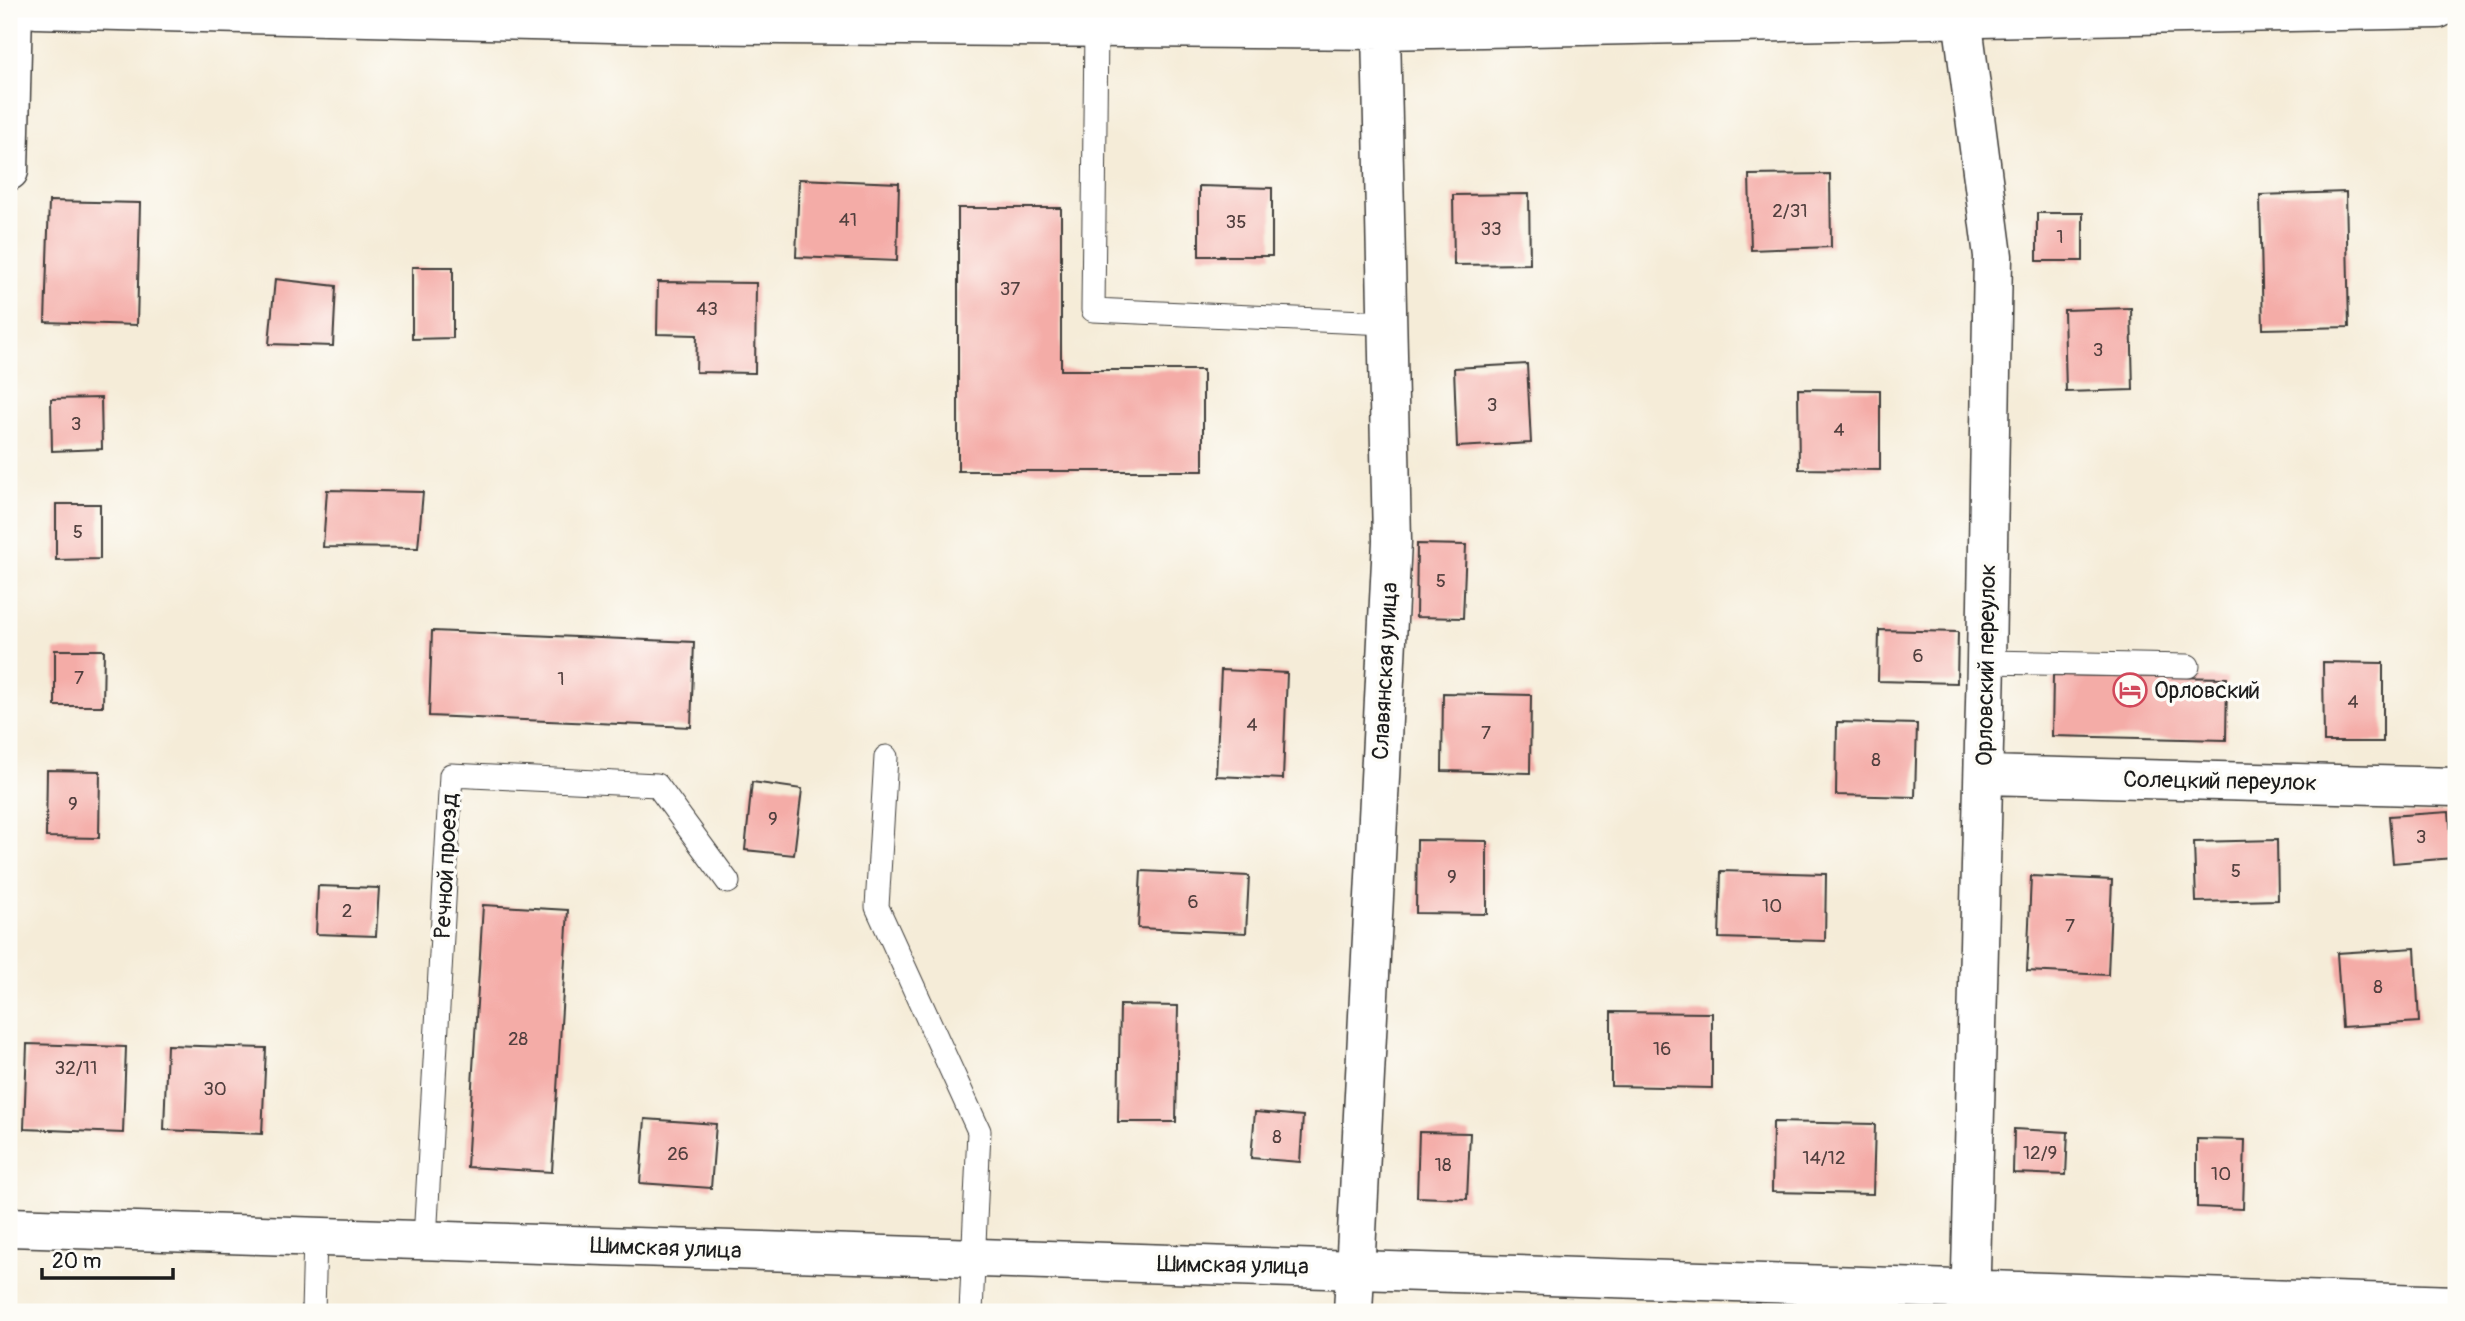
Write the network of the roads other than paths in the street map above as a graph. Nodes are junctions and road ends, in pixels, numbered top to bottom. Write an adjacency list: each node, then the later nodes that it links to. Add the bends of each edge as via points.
1 (13, 9): 9 (street)
2 (36, 9): 3 (street)
3 (49, 9): 6 (street)
4 (2438, 9): 5 (street)
5 (1962, 14): 7 (street); 11 (street, Орловский переулок, via 1993,256)
6 (652, 16): 8 (street)
7 (1381, 19): 8 (street); 10 (street, Славянская улица)
8 (1096, 27): 10 (lane, via 1093,310)
9 (9, 171)
10 (1387, 323): 21 (street, Славянская улица, via 1392,541)
11 (1986, 662): 12 (lane); 14 (street, Орловский переулок)
12 (2188, 666)
13 (886, 757): 20 (lane, via 877,907 979,1131)
14 (1984, 775): 15 (street, Солецкий переулок); 22 (street, Орловский переулок)
15 (2456, 787)
16 (728, 881): 19 (lane, Речной проезд, via 657,785 451,775)
17 (9, 1227): 18 (street, Шимская улица)
18 (315, 1237): 19 (street, Шимская улица); 24 (lane)
19 (425, 1240): 20 (street, Шимская улица)
20 (973, 1258): 21 (street, Шимская улица); 25 (lane)
21 (1355, 1268): 22 (street, Шимская улица); 26 (street, Славянская улица)
22 (1970, 1300): 23 (street, Шимская улица)
23 (2456, 1305)
24 (313, 1312)
25 (971, 1312)
26 (1353, 1312)

